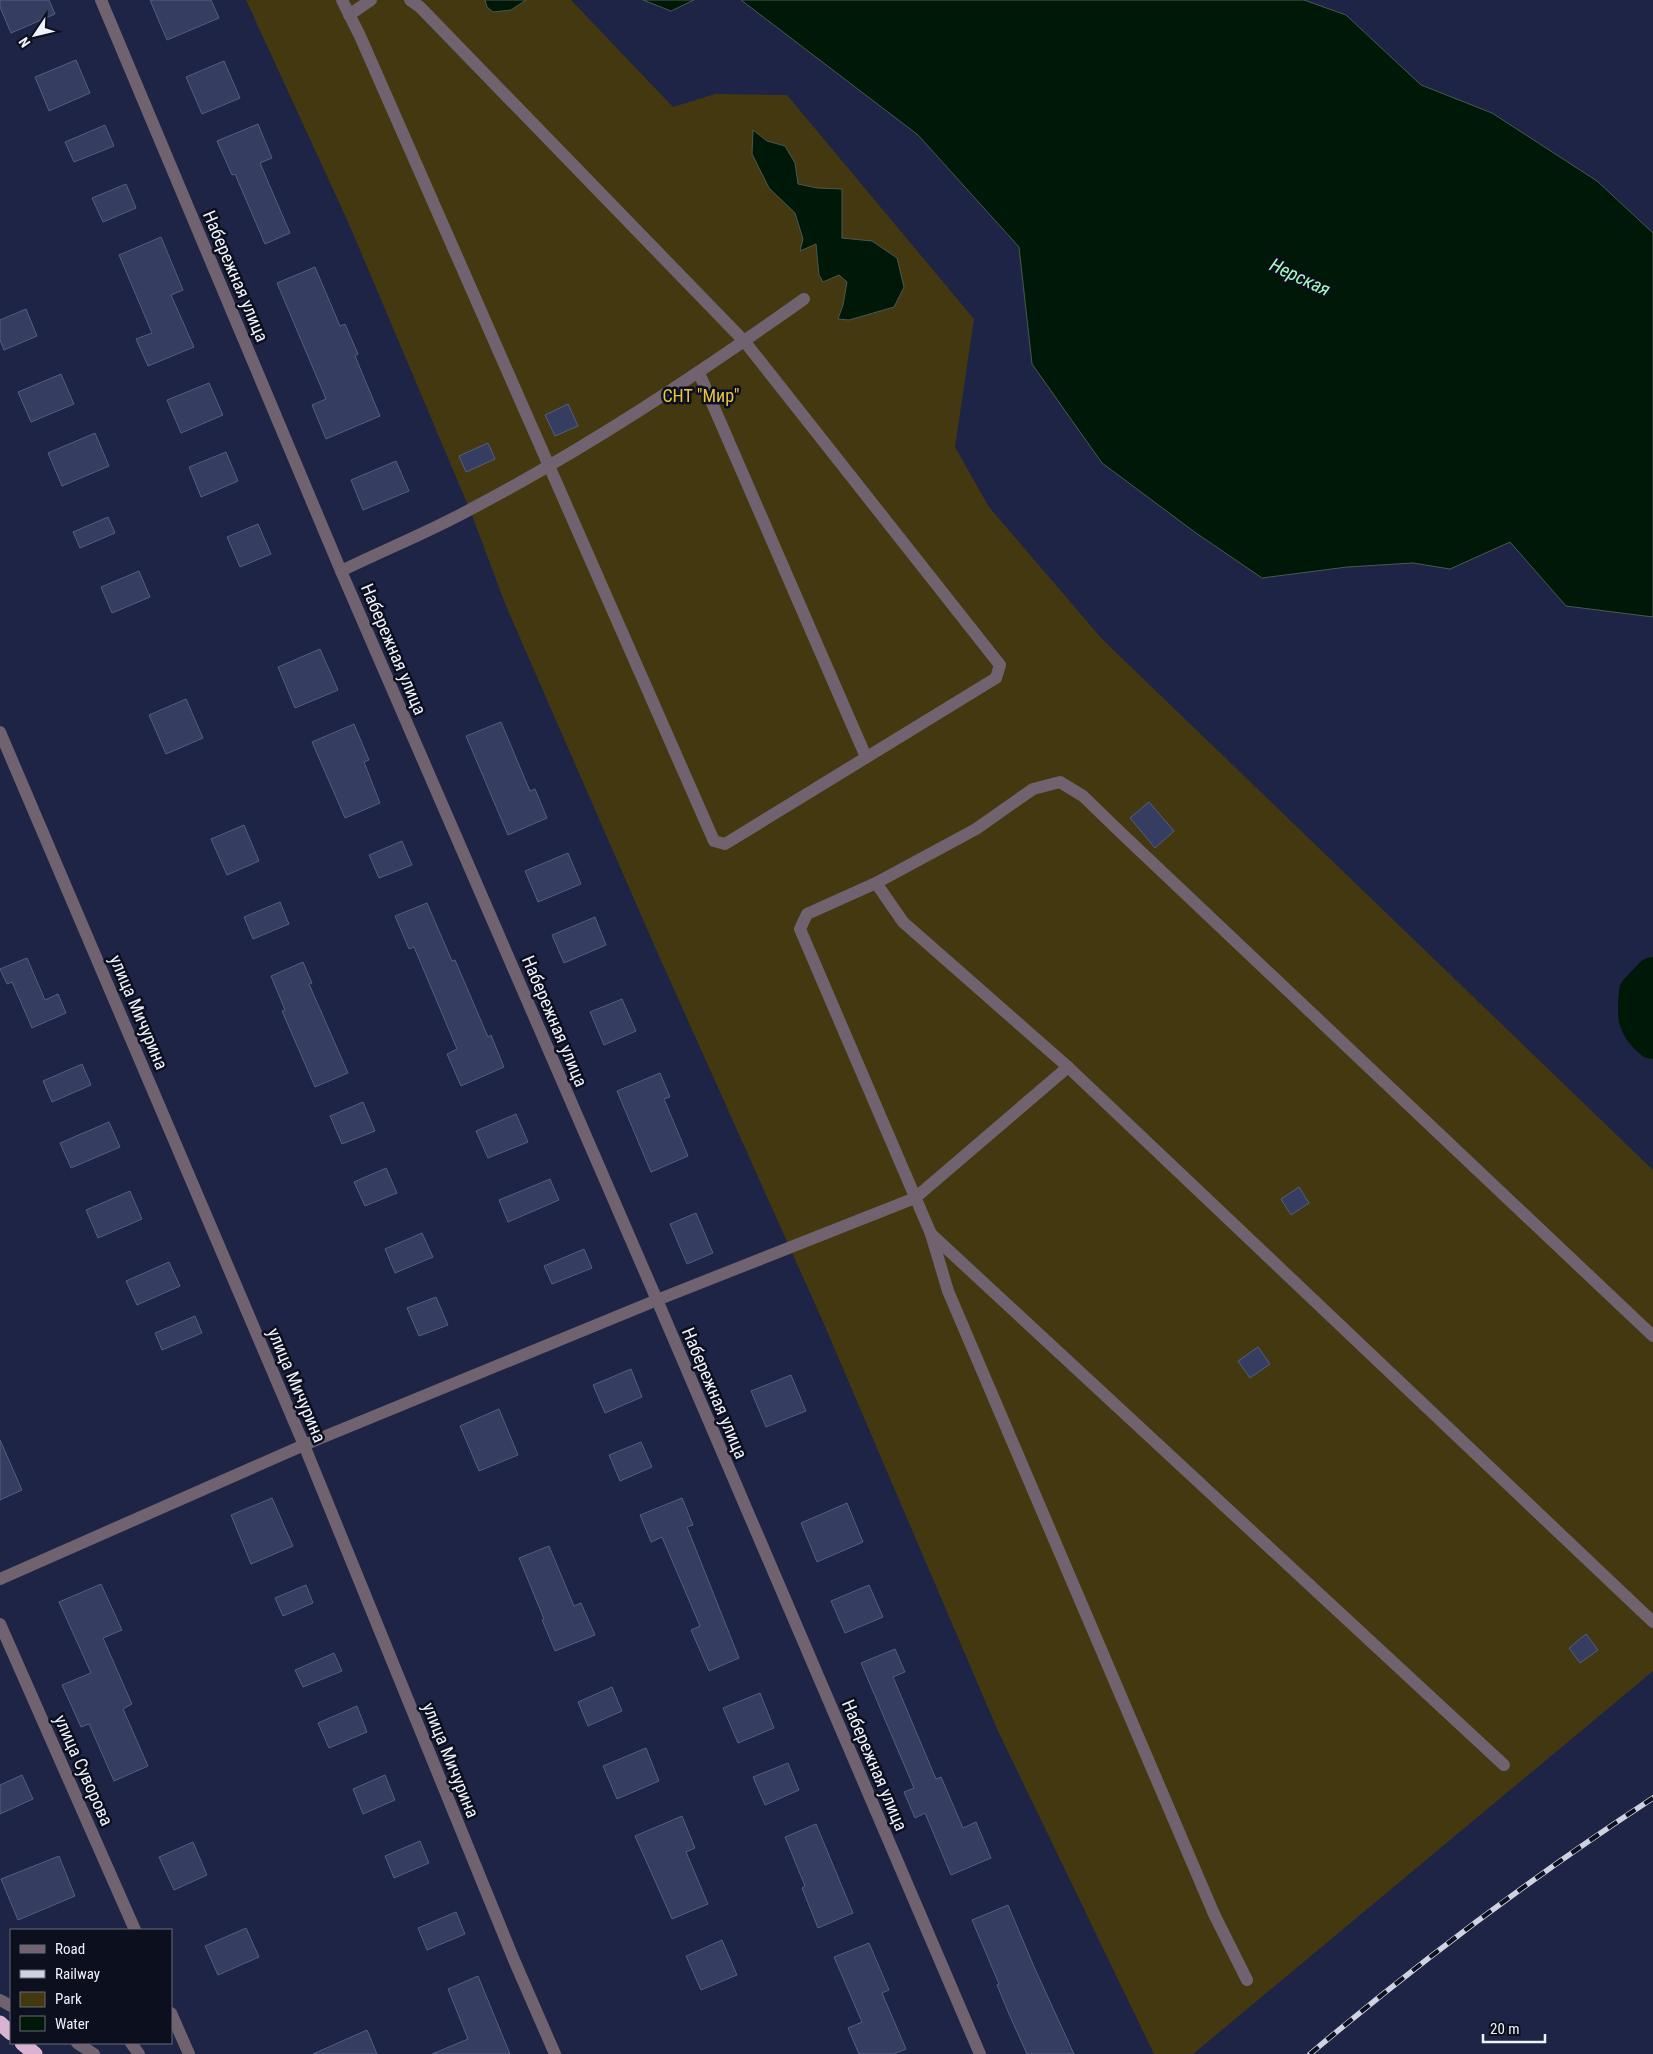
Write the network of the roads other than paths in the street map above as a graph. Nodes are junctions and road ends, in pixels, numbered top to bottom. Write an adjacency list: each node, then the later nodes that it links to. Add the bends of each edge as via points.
1 (101, 0): 10 (street, Набережная улица)
2 (342, 0): 5 (street)
3 (371, 0): 5 (street)
4 (410, 0): 7 (street, via 420,6)
5 (349, 14): 9 (street)
6 (804, 299): 7 (street)
7 (744, 342): 8 (street); 12 (street, via 1000,665 996,678)
8 (699, 373): 9 (street); 12 (street)
9 (550, 466): 10 (street, via 470,510); 12 (street, via 714,841 725,844)
10 (341, 571): 17 (street, Набережная улица)
11 (0, 732): 19 (street, улица Мичурина)
12 (866, 757)
13 (876, 882): 14 (street, via 903,922); 15 (street, via 807,914 800,929); 18 (street, via 976,829 1033,790 1060,782 1084,796)
14 (1068, 1067): 15 (street); 21 (street)
15 (915, 1198): 16 (street); 17 (street)
16 (931, 1234): 23 (street); 25 (street, via 952,1300 1214,1914)
17 (657, 1300): 19 (street); 35 (street, Набережная улица)
18 (1653, 1336)
19 (304, 1445): 20 (street); 34 (street, улица Мичурина)
20 (0, 1578)
21 (1653, 1622)
22 (0, 1624): 24 (street, улица Суворова)
23 (1504, 1765)
24 (135, 1929)
25 (1248, 1980)
26 (172, 2015): 33 (street)
27 (0, 2023): 28 (highway)
28 (10, 2032)
29 (23, 2044): 31 (highway)
30 (79, 2044): 32 (street)
31 (35, 2054)
32 (94, 2054)
33 (189, 2054)
34 (555, 2054)
35 (980, 2054)

